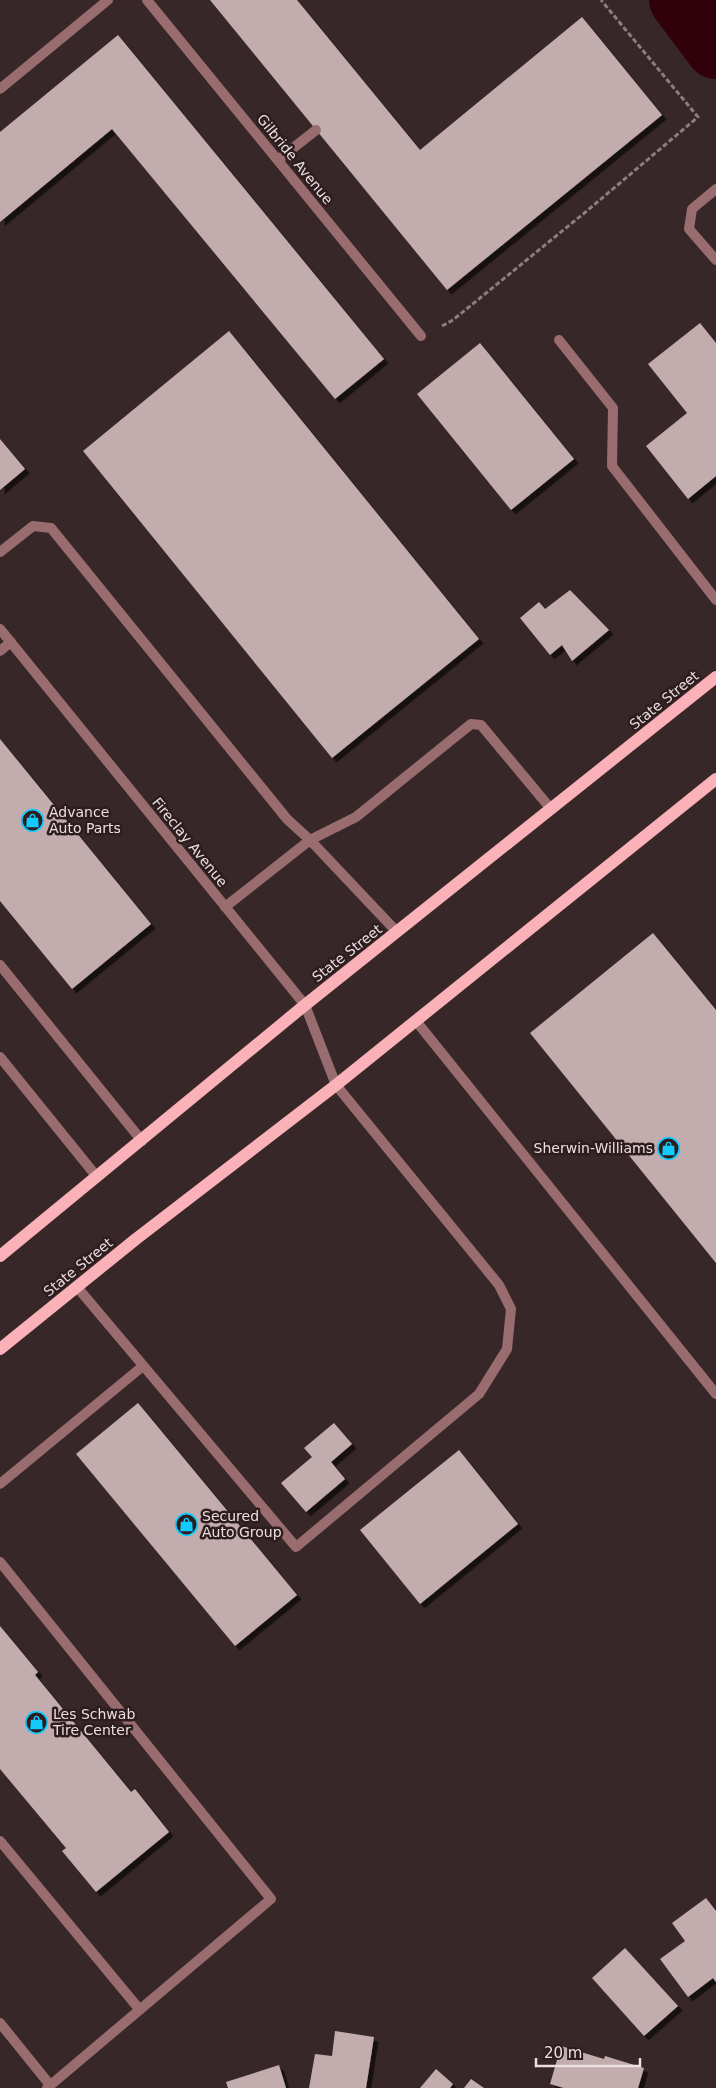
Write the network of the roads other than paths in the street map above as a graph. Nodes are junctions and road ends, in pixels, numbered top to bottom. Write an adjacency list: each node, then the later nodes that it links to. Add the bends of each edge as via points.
1 (108, 0): 3 (street)
2 (147, 0): 5 (street, Gilbride Avenue)
3 (0, 89)
4 (316, 130): 5 (street)
5 (278, 160): 8 (street, Gilbride Avenue)
6 (716, 189): 7 (street, via 692,209 689,229)
7 (716, 260)
8 (421, 336)
9 (559, 340): 11 (street, via 613,408 612,466)
10 (0, 552): 18 (street, via 33,526 51,528 287,819)
11 (716, 600)
12 (0, 629): 13 (street, Fireclay Avenue)
13 (11, 642): 14 (street); 19 (street, Fireclay Avenue)
14 (0, 651)
15 (716, 677): 17 (main road, State Street)
16 (716, 779): 23 (main road, State Street)
17 (551, 809): 18 (street, via 481,725 471,724 356,817); 20 (main road, State Street)
18 (310, 840): 19 (street); 20 (street)
19 (225, 907): 22 (street, Fireclay Avenue)
20 (397, 932): 22 (main road, State Street)
21 (0, 964): 26 (street)
22 (305, 1005): 25 (street, Fireclay Avenue); 26 (main road, State Street)
23 (416, 1021): 25 (main road, State Street); 32 (street)
24 (0, 1058): 27 (street)
25 (336, 1085): 29 (main road, State Street); 31 (street, Fireclay Avenue, via 499,1284 511,1309 507,1349 478,1394 296,1547)
26 (142, 1141): 27 (main road, State Street)
27 (97, 1177): 28 (main road, State Street)
28 (0, 1256)
29 (77, 1287): 30 (main road, State Street); 31 (street)
30 (0, 1350)
31 (143, 1366): 33 (street)
32 (716, 1394)
33 (0, 1484)
34 (0, 1562): 36 (street, via 271,1899)
35 (0, 1841): 36 (street)
36 (140, 2010): 38 (street)
37 (0, 2023): 38 (street)
38 (48, 2087)

